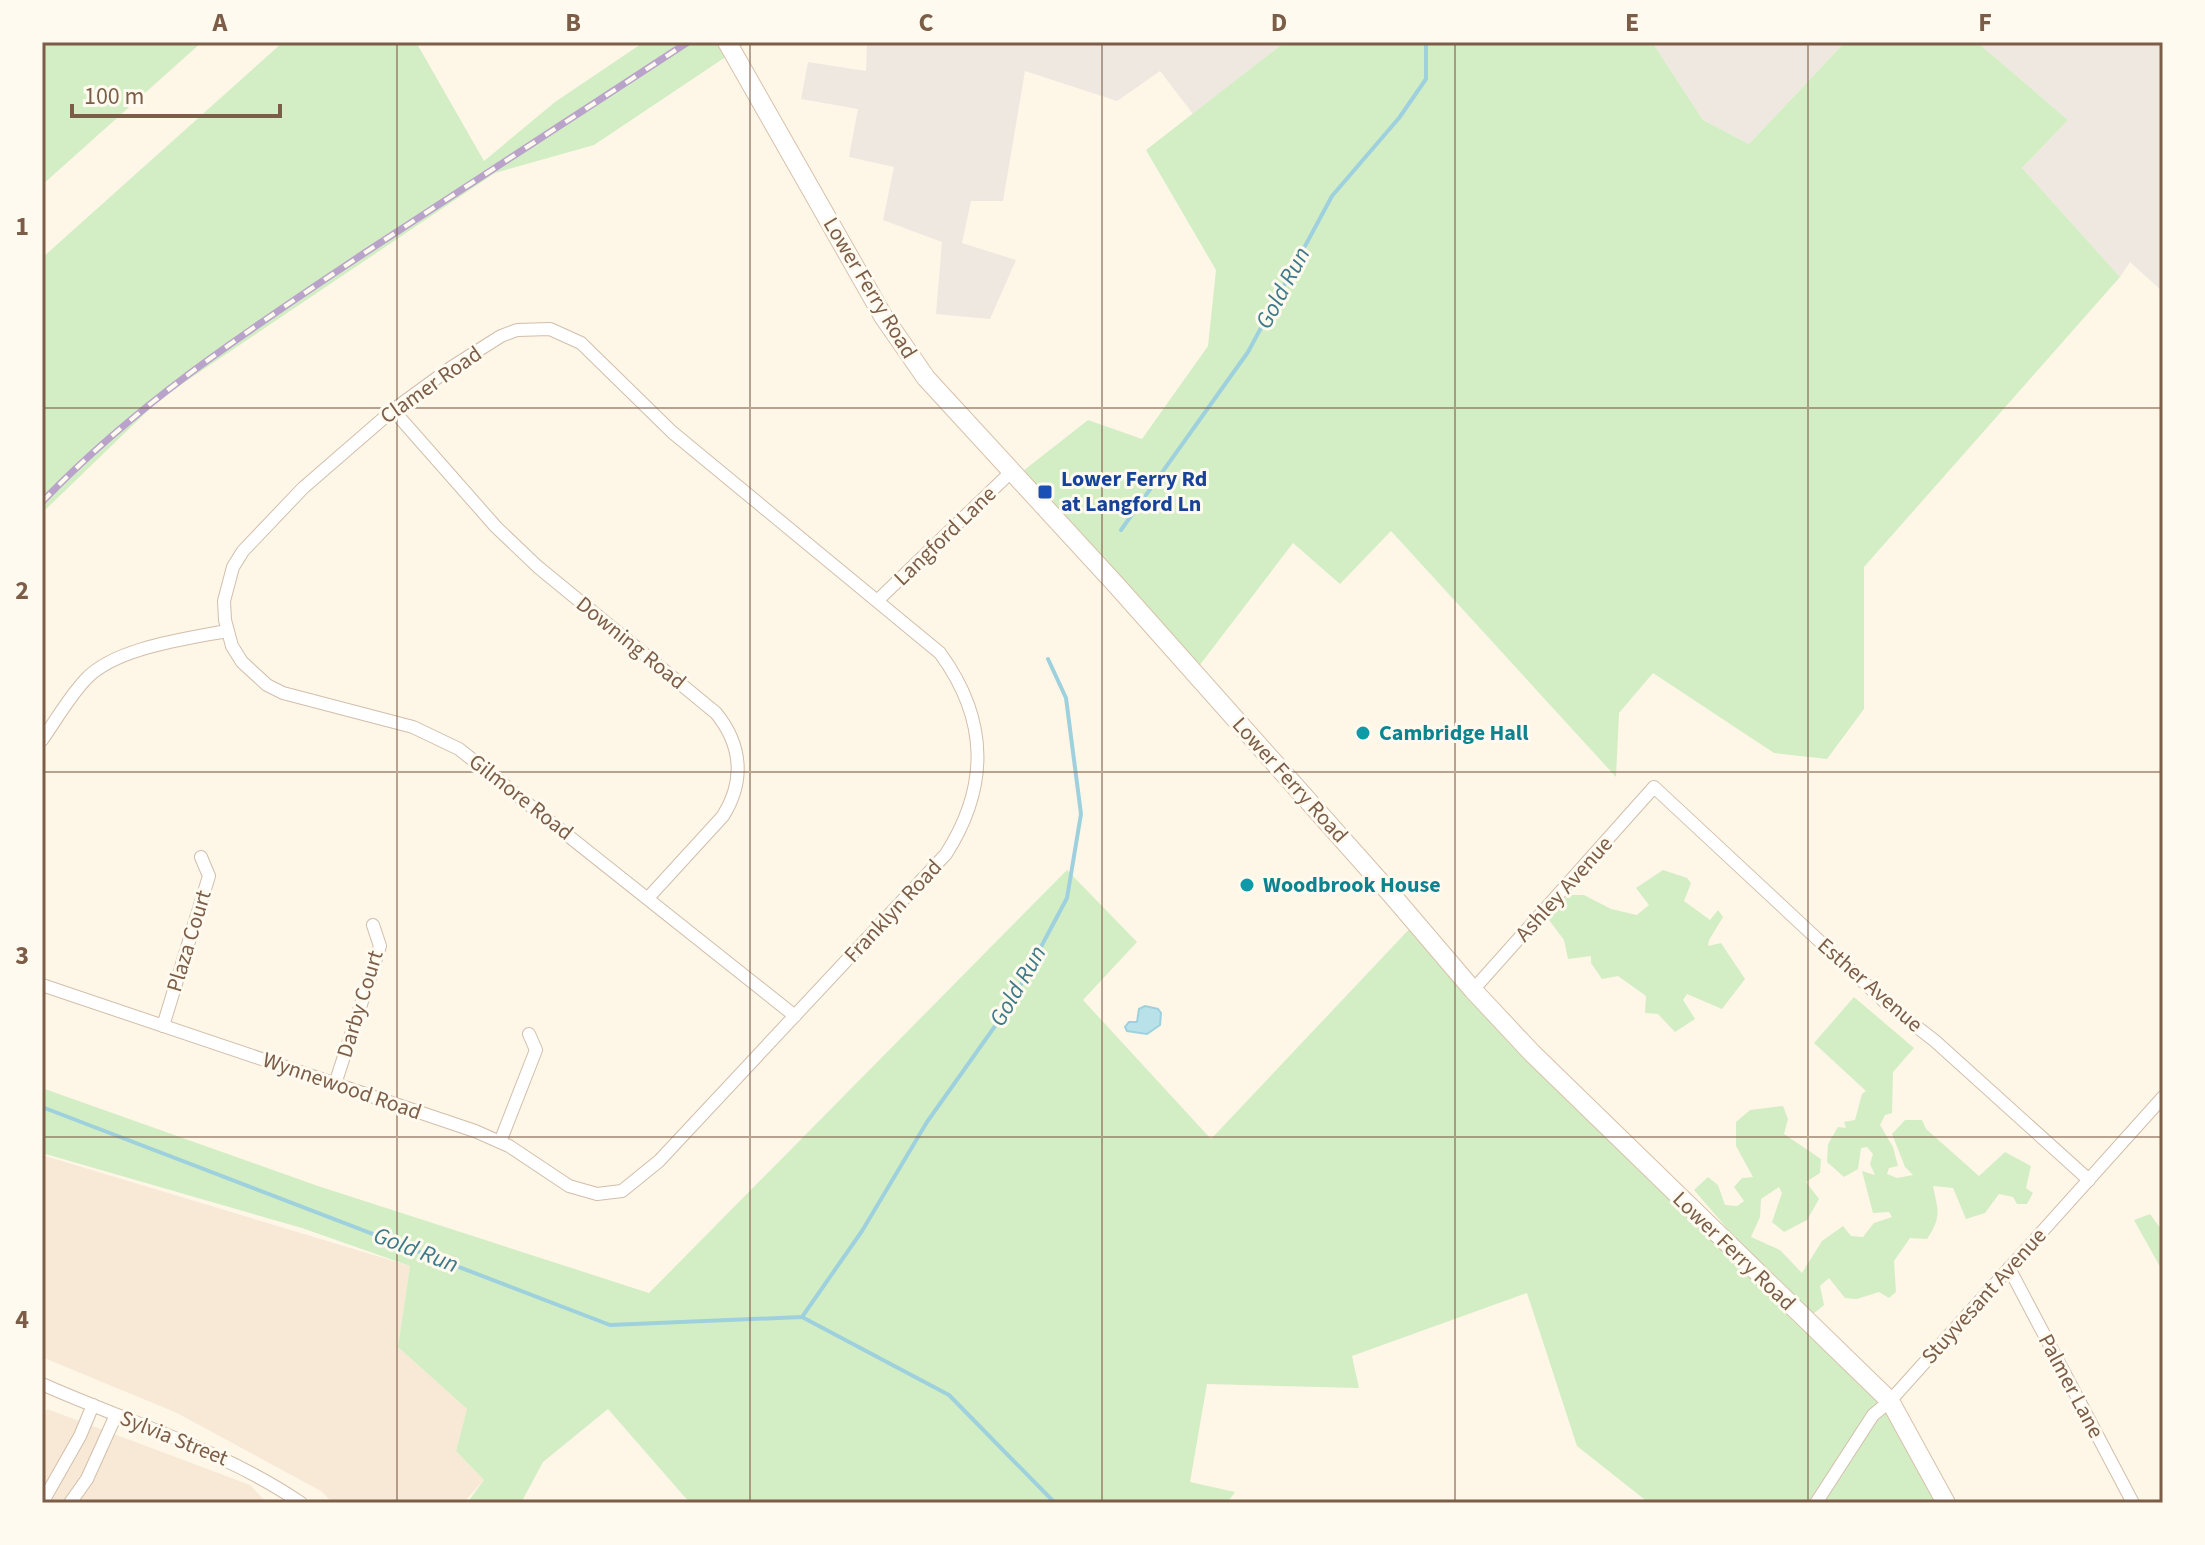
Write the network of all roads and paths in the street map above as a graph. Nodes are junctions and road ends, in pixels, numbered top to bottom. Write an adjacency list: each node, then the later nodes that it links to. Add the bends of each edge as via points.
1 (727, 42): 3 (street, Lower Ferry Road, via 904,348)
2 (393, 410): 4 (street, Clamer Road, via 501,336 533,328 567,335 593,353 672,432); 5 (street, Clamer Road, via 303,488 243,551 227,584); 9 (street, Downing Road, via 538,567 727,726 738,758 731,803)
3 (1011, 472): 4 (street, Langford Lane); 12 (street, Lower Ferry Road)
4 (878, 600): 13 (street, Franklyn Road, via 934,647 964,690 977,739 976,786 970,810 946,854)
5 (227, 631): 6 (street, via 136,650 102,665 75,691); 9 (street, Gilmore Road, via 242,662 267,685 413,727 459,749)
6 (42, 740)
7 (1654, 787): 12 (street, Ashley Avenue); 19 (street, Esther Avenue, via 1886,1003)
8 (201, 857): 14 (street, Plaza Court, via 209,876)
9 (648, 898): 13 (street, Gilmore Road)
10 (373, 925): 16 (street, Darby Court, via 380,946)
11 (42, 985): 14 (street, Wynnewood Road)
12 (1473, 990): 23 (street, Lower Ferry Road)
13 (795, 1016): 20 (street, Franklyn Road)
14 (163, 1026): 16 (street, Wynnewood Road)
15 (529, 1034): 18 (street, via 536,1050)
16 (335, 1084): 18 (street, Wynnewood Road)
17 (2163, 1097): 19 (street, Stuyvesant Avenue)
18 (500, 1142): 20 (street, Wynnewood Road, via 569,1186 597,1194 622,1191)
19 (2089, 1180): 21 (street, Stuyvesant Avenue)
20 (633, 1183)
21 (2009, 1268): 23 (street, Stuyvesant Avenue); 31 (street, Palmer Lane)
22 (42, 1384): 24 (street, Sylvia Street)
23 (1890, 1401): 29 (street, Stuyvesant Avenue, via 1873,1415); 30 (street, Lower Ferry Road)
24 (93, 1405): 25 (street, Sylvia Street); 26 (street)
25 (116, 1415): 27 (street); 28 (street, Sylvia Street, via 233,1462)
26 (42, 1503)
27 (70, 1503)
28 (301, 1503)
29 (1816, 1503)
30 (1946, 1503)
31 (2133, 1503)

